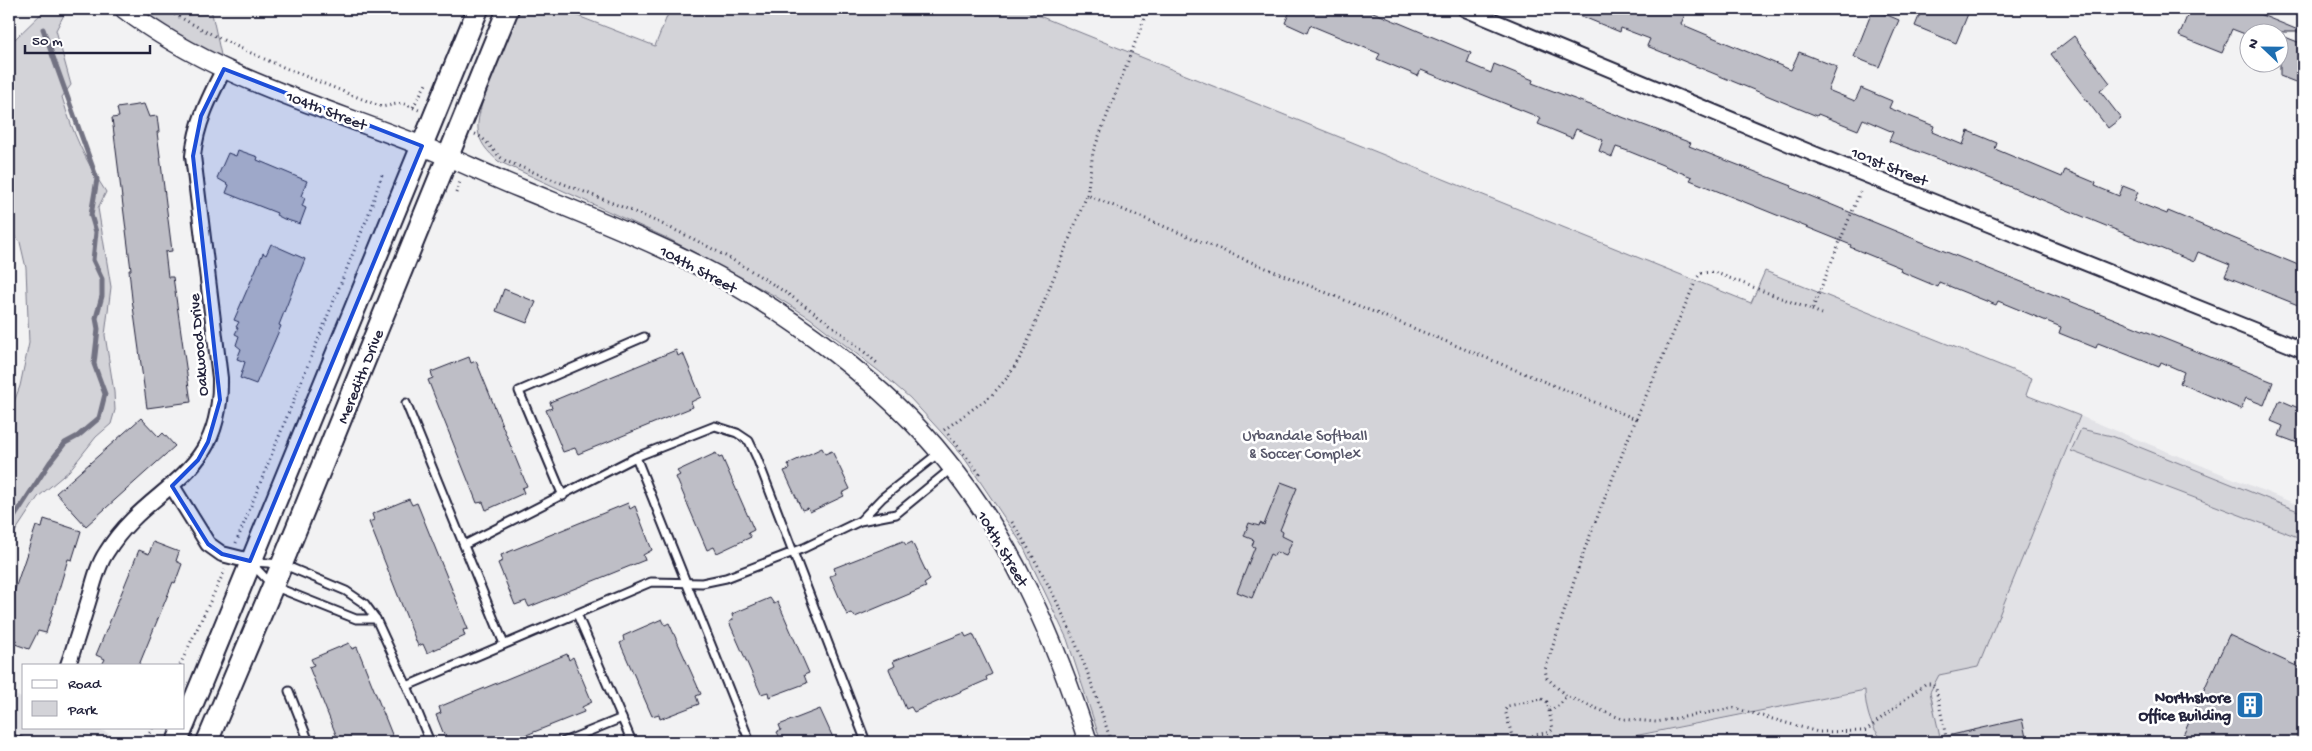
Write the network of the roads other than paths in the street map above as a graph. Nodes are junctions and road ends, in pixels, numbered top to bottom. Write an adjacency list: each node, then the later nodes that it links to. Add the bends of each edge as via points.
1 (124, 9): 5 (street, 104th Street, via 186,50)
2 (478, 9): 6 (main road, Meredith Drive)
3 (508, 9): 7 (main road, Meredith Drive)
4 (1465, 9): 9 (street, 101st Street, via 1814,154)
5 (224, 69): 6 (street, 104th Street); 14 (street, Oakwood Drive, via 201,116 193,156 220,400 216,422 198,460)
6 (422, 146): 7 (street, 104th Street); 19 (main road, Meredith Drive)
7 (449, 158): 11 (street, 104th Street, via 634,235 704,268 802,330 866,379); 20 (main road, Meredith Drive)
8 (644, 337): 15 (lane, via 519,391)
9 (2303, 350)
10 (406, 403): 17 (lane)
11 (940, 452): 13 (street, 104th Street); 16 (lane, via 882,498)
12 (636, 457): 15 (lane); 18 (lane, via 715,426 737,433 749,441 757,458); 21 (lane)
13 (953, 468): 16 (lane, via 896,514); 42 (street, 104th Street, via 1003,544 1034,599 1070,685)
14 (172, 486): 19 (street, via 208,544 222,554); 26 (street, Oakwood Drive, via 130,522 104,555)
15 (563, 496): 17 (lane)
16 (860, 521): 18 (lane)
17 (464, 545): 25 (lane)
18 (792, 552): 21 (lane, via 726,578 702,583); 41 (lane)
19 (241, 559): 20 (lane); 22 (lane); 30 (main road, Meredith Drive)
20 (282, 564): 22 (main road, Meredith Drive); 24 (lane, via 346,591 365,604)
21 (685, 582): 23 (lane, via 651,582); 40 (lane)
22 (273, 586): 24 (lane, via 356,619); 35 (main road, Meredith Drive)
23 (577, 614): 25 (lane); 29 (lane)
24 (376, 619): 27 (lane)
25 (504, 644): 27 (lane)
26 (68, 664)
27 (407, 686): 37 (lane)
28 (289, 691): 36 (lane)
29 (622, 718): 38 (lane); 39 (lane)
30 (185, 720)
31 (182, 728): 34 (main road, Meredith Drive)
32 (9, 738): 33 (lane)
33 (20, 742)
34 (177, 742)
35 (207, 742)
36 (309, 742)
37 (430, 742)
38 (564, 742)
39 (632, 742)
40 (750, 742)
41 (866, 742)
42 (1088, 742)

